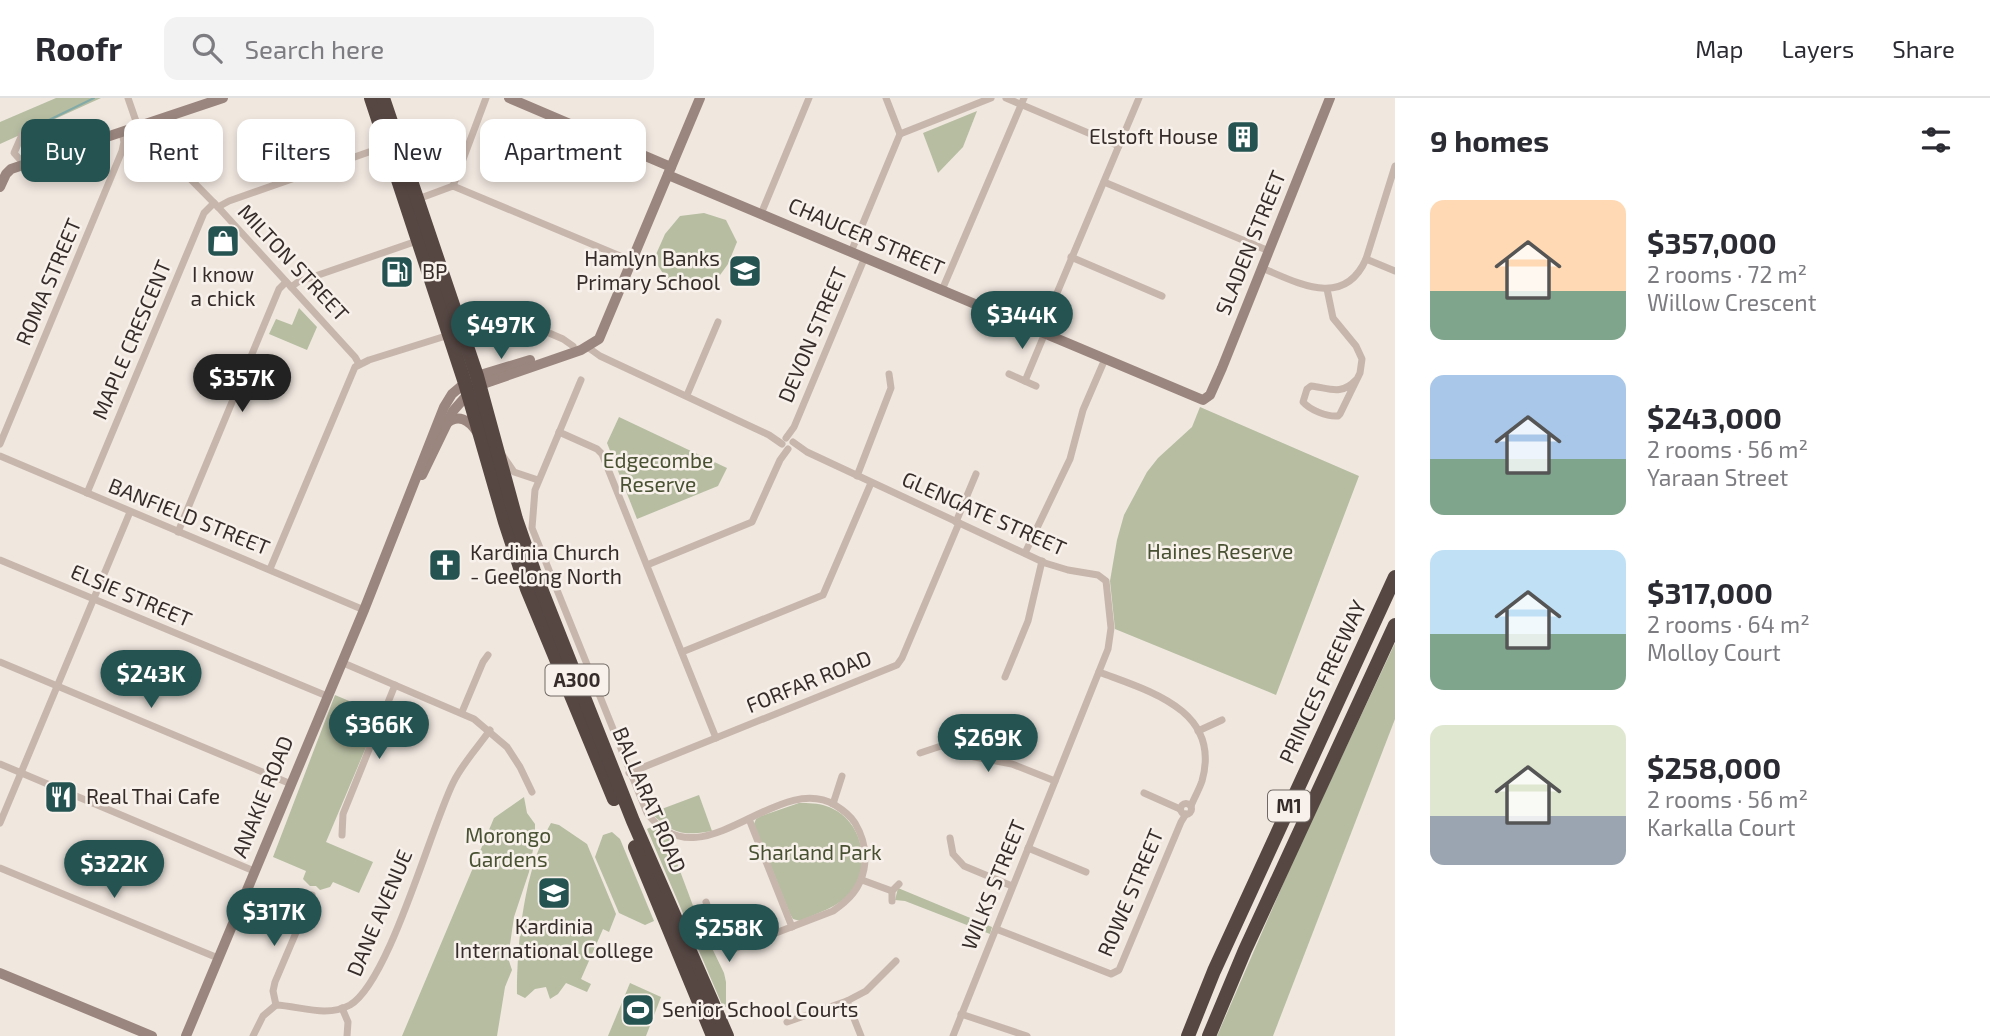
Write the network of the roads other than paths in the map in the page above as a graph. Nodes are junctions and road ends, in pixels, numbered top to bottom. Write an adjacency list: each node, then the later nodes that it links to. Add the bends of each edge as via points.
1 (128, 98): 17 (street, MILTON STREET)
2 (223, 98): 18 (main road)
3 (370, 98): 19 (highway, BALLARAT ROAD / A300)
4 (383, 98): 36 (highway, BALLARAT ROAD / A300)
5 (486, 98): 16 (street)
6 (491, 98): 16 (street)
7 (508, 98): 29 (main road, CHAUCER STREET)
8 (700, 98): 29 (main road)
9 (809, 98): 38 (street)
10 (886, 98): 21 (street)
11 (991, 98): 21 (street)
12 (1006, 98): 15 (street)
13 (1139, 98): 24 (street)
14 (1330, 98): 40 (main road, SLADEN STREET)
15 (1023, 101): 24 (street); 50 (street)
16 (483, 110): 34 (street)
17 (137, 119)
18 (161, 119)
19 (377, 119)
20 (122, 133): 22 (main road); 72 (street, ROMA STREET, via 122,151)
21 (900, 134): 41 (street)
22 (110, 137)
23 (21, 138): 26 (street, via 15,153)
24 (1119, 146): 33 (street)
25 (369, 152): 37 (street)
26 (21, 160)
27 (21, 166): 35 (main road, via 10,170)
28 (1395, 166): 30 (street)
29 (669, 171): 38 (main road, CHAUCER STREET); 45 (main road)
30 (1393, 177): 44 (street)
31 (193, 182): 37 (street, MILTON STREET)
32 (398, 182): 39 (highway, BALLARAT ROAD / A300)
33 (1104, 182): 40 (street); 43 (street)
34 (453, 186): 36 (street); 45 (street)
35 (0, 187)
36 (418, 199): 53 (highway, BALLARAT ROAD / A300)
37 (216, 205): 48 (street, MILTON STREET); 81 (street, MAPLE CRESCENT, via 204,213)
38 (761, 214): 41 (main road, CHAUCER STREET)
39 (417, 241): 48 (street); 53 (highway, BALLARAT ROAD / A300)
40 (1269, 251): 46 (main road, SLADEN STREET)
41 (851, 252): 42 (main road, CHAUCER STREET)
42 (865, 257): 50 (main road, CHAUCER STREET); 71 (street, DEVON STREET)
43 (1072, 257): 51 (street); 54 (street)
44 (1366, 259): 47 (street); 49 (street, via 1356,276)
45 (632, 261): 55 (main road, via 603,333)
46 (1262, 268): 49 (street, via 1308,287); 67 (main road, SLADEN STREET, via 1222,368)
47 (1395, 271)
48 (289, 284): 58 (street, MILTON STREET); 85 (street, via 279,289)
49 (1327, 289): 62 (street, via 1333,318 1360,352 1362,366)
50 (942, 290): 54 (main road, CHAUCER STREET)
51 (1162, 296)
52 (718, 322): 66 (street)
53 (454, 331): 56 (street, via 500,312); 58 (street); 64 (highway, BALLARAT ROAD / A300)
54 (1043, 332): 57 (main road, CHAUCER STREET); 63 (street)
55 (588, 343): 56 (main road); 64 (main road); 66 (street, GLENGATE STREET, via 609,358)
56 (573, 346): 64 (main road)
57 (1105, 359): 67 (main road, CHAUCER STREET); 86 (street, via 1083,410 1070,459)
58 (359, 364): 90 (street)
59 (889, 374): 76 (street, via 891,388)
60 (1009, 374): 63 (street)
61 (581, 380): 69 (street, BALLARAT ROAD)
62 (1356, 380): 62 (street, via 1336,417 1303,403 1311,386 1337,391)
63 (1025, 381): 65 (street)
64 (472, 385): 68 (main road, ANAKIE ROAD); 70 (highway, BALLARAT ROAD / A300); 73 (highway, BALLARAT ROAD / A300); 82 (main road, ANAKIE ROAD, via 452,394 444,407)
65 (1036, 387)
66 (687, 395): 71 (street, GLENGATE STREET)
67 (1204, 400)
68 (446, 424): 70 (main road, via 465,419); 82 (main road, ANAKIE ROAD)
69 (559, 432): 77 (street, BALLARAT ROAD); 89 (street, via 601,452)
70 (481, 437): 150 (highway, BALLARAT ROAD / A300, via 527,589)
71 (787, 443): 76 (street, GLENGATE STREET); 89 (street, DEVON STREET, via 752,522)
72 (0, 444)
73 (499, 454): 77 (street, via 516,473); 151 (highway, BALLARAT ROAD / A300, via 516,519 549,610)
74 (0, 456): 81 (street, BANFIELD STREET)
75 (976, 474): 80 (street, FORFAR ROAD)
76 (857, 476): 78 (street, GLENGATE STREET)
77 (538, 480): 113 (street, BALLARAT ROAD, via 533,532)
78 (871, 483): 84 (street, GLENGATE STREET); 96 (street, via 822,595)
79 (962, 483): 80 (street)
80 (970, 487): 84 (street, FORFAR ROAD)
81 (87, 493): 83 (street, BANFIELD STREET)
82 (410, 495): 93 (main road, ANAKIE ROAD)
83 (130, 512): 85 (street, BANFIELD STREET); 92 (street)
84 (958, 523): 86 (street, GLENGATE STREET); 109 (street, FORFAR ROAD, via 900,662)
85 (178, 531): 90 (street, BANFIELD STREET)
86 (1025, 553): 88 (street, GLENGATE STREET)
87 (0, 560): 92 (street, ELSIE STREET)
88 (1042, 561): 95 (street, GLENGATE STREET, via 1106,581); 101 (street, via 1028,621)
89 (647, 565): 96 (street)
90 (270, 569): 93 (street, BANFIELD STREET)
91 (1395, 577): 155 (highway, PRINCES FREEWAY / M1)
92 (94, 599): 103 (street); 104 (street, ELSIE STREET)
93 (364, 610): 99 (main road, ANAKIE ROAD)
94 (1395, 625): 156 (highway, PRINCES FREEWAY / M1)
95 (1111, 628): 100 (street, WILKS STREET)
96 (682, 652): 109 (street)
97 (488, 654): 105 (street)
98 (0, 662): 103 (street)
99 (341, 662): 102 (street); 104 (main road, ANAKIE ROAD)
100 (1099, 672): 108 (street, via 1170,701); 115 (street, WILKS STREET)
101 (1005, 677)
102 (395, 685): 105 (street); 123 (street, via 343,814)
103 (57, 687): 112 (street); 116 (street)
104 (327, 696): 116 (main road, ANAKIE ROAD)
105 (462, 712): 107 (street)
106 (1222, 720): 108 (street)
107 (490, 730): 117 (street, via 507,747); 143 (street, DANE AVENUE, via 451,787 372,983)
108 (1198, 731): 120 (street, ROWE STREET, via 1205,757 1203,774 1197,792)
109 (716, 737): 113 (street, FORFAR ROAD)
110 (920, 753): 115 (street, via 941,746 1012,764)
111 (0, 764): 112 (street)
112 (21, 773): 122 (street); 127 (street)
113 (629, 773): 121 (street, BALLARAT ROAD, via 647,813 673,835 707,836)
114 (842, 776): 119 (street)
115 (1055, 781): 125 (street, WILKS STREET)
116 (291, 784): 127 (main road, ANAKIE ROAD)
117 (532, 792)
118 (1144, 793): 120 (street)
119 (833, 804): 121 (street, via 811,798 795,800); 129 (street, via 852,818 860,832 866,848)
120 (1184, 808): 137 (street, ROWE STREET, via 1119,970 1111,974)
121 (749, 819): 136 (street)
122 (0, 823)
123 (342, 835)
124 (950, 838): 131 (street, via 953,854 964,866)
125 (1028, 848): 128 (street); 131 (street, WILKS STREET)
126 (0, 868): 138 (street)
127 (254, 871): 138 (main road, ANAKIE ROAD)
128 (1086, 872)
129 (862, 880): 132 (street); 136 (street, via 833,911)
130 (899, 884): 132 (street)
131 (1012, 886): 137 (street, WILKS STREET)
132 (892, 891): 134 (street)
133 (312, 895): 142 (street, via 275,982)
134 (892, 901)
135 (706, 902): 136 (street, via 726,950)
136 (792, 927)
137 (996, 929): 144 (street, WILKS STREET)
138 (218, 958): 147 (main road, ANAKIE ROAD)
139 (896, 961): 141 (street, via 866,991)
140 (0, 973): 146 (main road)
141 (847, 1000): 145 (street); 152 (street)
142 (276, 1005): 143 (street, via 319,1011); 148 (street, via 263,1016)
143 (342, 1008): 149 (street, via 348,1022)
144 (961, 1014): 153 (street, WILKS STREET); 154 (street)
145 (787, 1021)
146 (152, 1036)
147 (186, 1036)
148 (253, 1036)
149 (346, 1036)
150 (713, 1036)
151 (727, 1036)
152 (860, 1036)
153 (953, 1036)
154 (1027, 1036)
155 (1188, 1036)
156 (1209, 1036)

